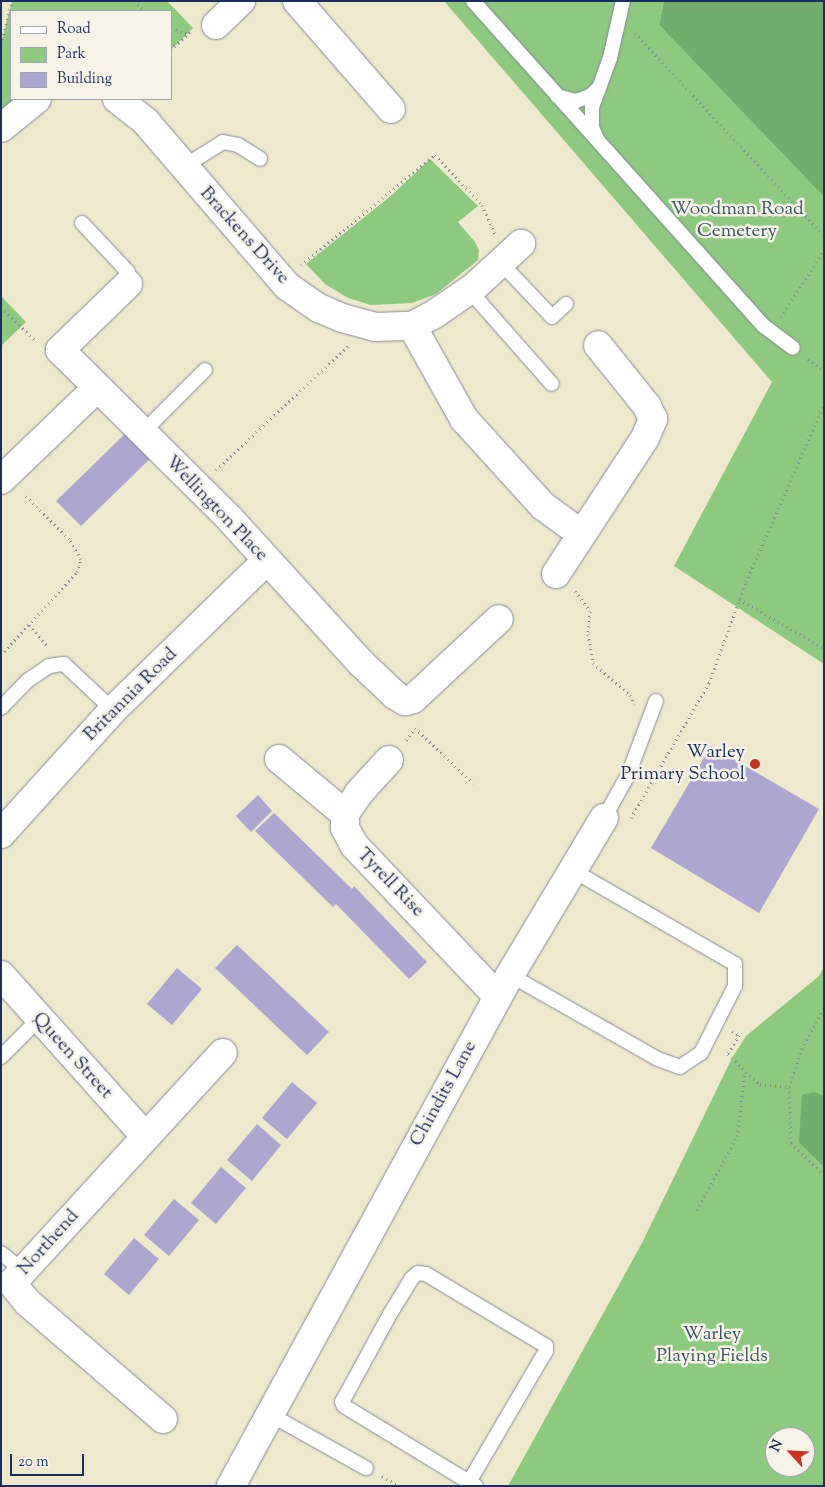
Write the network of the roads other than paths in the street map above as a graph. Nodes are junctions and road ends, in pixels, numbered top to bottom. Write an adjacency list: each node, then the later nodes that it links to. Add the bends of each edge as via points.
1 (241, 1): 5 (street)
2 (297, 1): 10 (street)
3 (473, 1): 7 (lane)
4 (623, 1): 6 (lane)
5 (216, 25)
6 (600, 86): 7 (lane, via 590,96 576,101); 12 (lane, via 592,107 592,127)
7 (558, 96): 12 (lane)
8 (36, 100): 11 (street)
9 (118, 100): 14 (street, Brackens Drive, via 146,122)
10 (391, 109)
11 (1, 128)
12 (598, 142): 22 (lane, via 771,332)
13 (260, 159): 14 (lane, via 238,145 223,142)
14 (183, 167): 20 (street, Brackens Drive, via 287,286 318,308 370,326)
15 (82, 223): 17 (lane, via 128,272)
16 (509, 255): 18 (street); 19 (lane, via 552,317)
17 (128, 284): 25 (street, Wellington Place, via 60,350)
18 (469, 290): 20 (street); 24 (lane)
19 (566, 304)
20 (412, 326): 28 (street, via 464,419 543,506)
21 (598, 345): 28 (street, via 647,406 653,419 645,438)
22 (793, 348)
23 (205, 370): 26 (lane)
24 (552, 384)
25 (96, 389): 26 (street, Wellington Place); 27 (street)
26 (142, 433): 29 (street, Wellington Place)
27 (4, 478)
28 (580, 533): 30 (street)
29 (266, 561): 31 (street, Wellington Place, via 361,663 404,701 413,699); 34 (street, Britannia Road)
30 (556, 574)
31 (499, 619)
32 (656, 702): 38 (lane, Chindits Lane, via 628,774)
33 (1, 708): 34 (lane, via 27,681 49,666 64,664)
34 (113, 710): 39 (street, Britannia Road)
35 (279, 759): 37 (street)
36 (389, 760): 37 (street)
37 (345, 814): 42 (street, Tyrell Rise, via 345,828 354,845)
38 (604, 818): 40 (street, Chindits Lane)
39 (1, 834)
40 (574, 872): 42 (street, Chindits Lane); 42 (lane, via 735,964 735,986 701,1053 680,1067)
41 (1, 975): 43 (street, Queen Street)
42 (504, 986): 49 (street, Chindits Lane)
43 (39, 1019): 45 (lane); 46 (street, Queen Street)
44 (222, 1053): 46 (street, Northend)
45 (1, 1057)
46 (144, 1136): 48 (street, Northend)
47 (1, 1253): 48 (lane)
48 (23, 1271): 50 (street, Northend, via 12,1283 28,1303)
49 (271, 1415): 51 (lane); 53 (street, Chindits Lane)
50 (162, 1419)
51 (366, 1468)
52 (473, 1484): 52 (lane, via 342,1402 399,1299 418,1273 426,1274 543,1340 546,1346)
53 (231, 1486)

